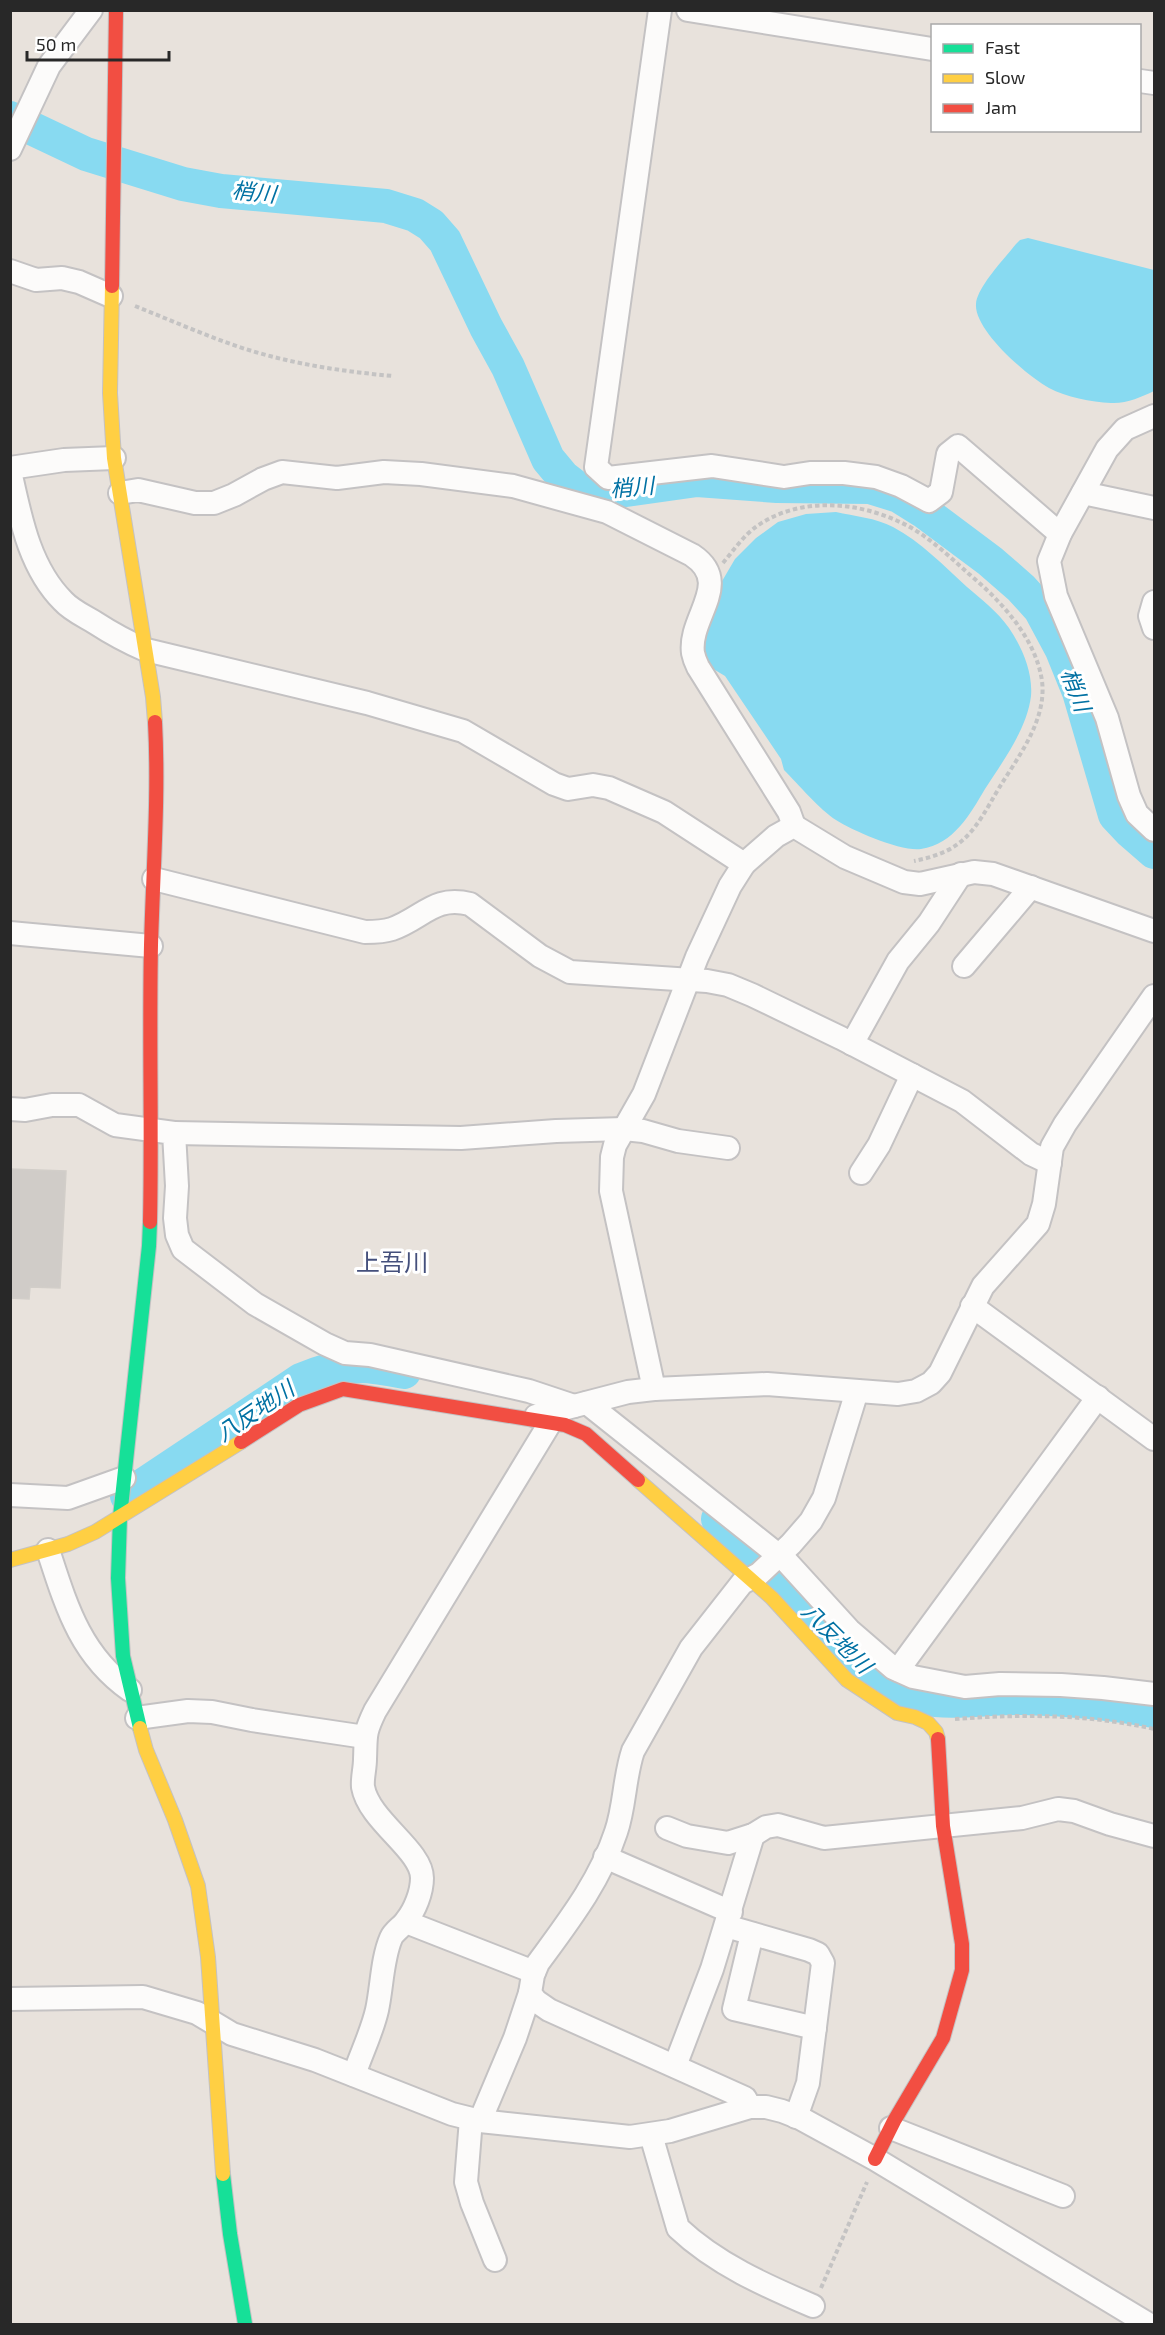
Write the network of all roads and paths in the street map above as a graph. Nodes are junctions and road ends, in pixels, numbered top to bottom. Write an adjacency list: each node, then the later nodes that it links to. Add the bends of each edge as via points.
1 (91, 10): 6 (street, via 49,66)
2 (116, 10): 8 (street)
3 (660, 10): 16 (street, via 596,467 608,478 712,465 784,477 844,473 876,477 929,501 941,492 948,454 958,446)
4 (688, 10): 5 (street)
5 (931, 49)
6 (16, 134)
7 (10, 271): 8 (street, via 36,280 62,278 79,282)
8 (111, 296): 9 (path, via 227,343 305,364); 11 (street)
9 (393, 376)
10 (1155, 416): 14 (street, via 1125,429 1107,449)
11 (114, 458): 12 (street, via 64,460); 13 (street)
12 (10, 469): 20 (street, via 30,548 53,590 65,603 120,640)
13 (120, 493): 17 (street, via 138,490 185,502 214,503 282,472 337,478 384,472 513,486 607,512 692,555 702,562); 20 (street)
14 (1083, 493): 15 (street); 16 (street)
15 (1155, 508)
16 (1060, 534): 22 (street, via 1049,561 1056,596 1107,718 1129,796 1137,814)
17 (709, 575): 21 (street, via 709,596 698,623 693,653); 23 (path, via 756,527 790,510 829,504 868,509 902,522 934,543 993,594 1013,620 1032,650 1042,681 1041,710 1030,738 978,823 958,846 938,856)
18 (1155, 602): 19 (street, via 1150,616)
19 (1155, 628)
20 (146, 650): 24 (street, via 367,703 463,731 554,784 568,789 593,785 609,788 664,812); 26 (street, via 157,764)
21 (794, 826): 24 (street); 25 (street, via 845,856 904,882 920,884)
22 (1155, 830)
23 (907, 862)
24 (744, 864): 32 (street)
25 (961, 874): 27 (street, via 993,874); 34 (street, via 898,962)
26 (154, 879): 30 (street); 32 (street, via 364,932 395,928 430,907 457,901 470,904 540,956 570,972)
27 (1031, 887): 28 (street); 31 (street)
28 (1155, 931)
29 (10, 933): 30 (street)
30 (151, 946): 38 (street)
31 (964, 966)
32 (688, 979): 34 (street, via 728,985); 37 (street, via 644,1094)
33 (1155, 996): 40 (street, via 1065,1124 1052,1147)
34 (852, 1044): 35 (street)
35 (912, 1075): 40 (street, via 962,1101 1031,1154); 41 (street, via 879,1145)
36 (10, 1109): 38 (street, via 79,1105 114,1125)
37 (624, 1129): 38 (street, via 461,1138); 39 (street); 43 (street, via 612,1157 611,1191)
38 (163, 1132): 46 (street, via 177,1186 175,1218 183,1249 255,1304 345,1353); 50 (street)
39 (728, 1148)
40 (1050, 1163): 42 (street, via 1038,1224 993,1272)
41 (861, 1173)
42 (972, 1306): 44 (street, via 948,1359 931,1383 897,1394); 45 (street)
43 (654, 1389): 44 (street, via 767,1384); 46 (street)
44 (856, 1391): 54 (street, via 818,1511)
45 (1098, 1397): 49 (street); 57 (street)
46 (581, 1404): 47 (street); 54 (street)
47 (523, 1419): 48 (street); 52 (street, via 344,1389 289,1408)
48 (550, 1423): 56 (street, via 586,1434); 63 (street, via 375,1711)
49 (1155, 1438)
50 (124, 1478): 51 (street, via 68,1498); 52 (street)
51 (10, 1495)
52 (120, 1517): 53 (street, via 88,1537); 58 (street, via 119,1615)
53 (48, 1550): 55 (street); 58 (street, via 76,1629 112,1678)
54 (778, 1554): 56 (street); 57 (street, via 849,1630)
55 (10, 1560)
56 (750, 1578): 61 (street, via 847,1680 897,1713); 68 (street, via 691,1648 633,1751 616,1833)
57 (898, 1670): 59 (street, via 913,1677 964,1687 1061,1685)
58 (130, 1690): 60 (street)
59 (1155, 1695)
60 (137, 1718): 63 (street, via 212,1712); 74 (street, via 198,1886)
61 (928, 1723): 62 (path, via 1016,1715 1074,1717); 64 (street, via 940,1746)
62 (1155, 1728)
63 (364, 1737): 70 (street, via 363,1782 368,1800 421,1870 417,1901)
64 (943, 1826): 66 (street, via 824,1838 778,1825); 67 (street, via 1022,1818 1058,1809); 81 (street, via 962,1944 962,1970 943,2038)
65 (667, 1828): 66 (street, via 728,1843)
66 (753, 1835): 69 (street)
67 (1155, 1836)
68 (605, 1857): 69 (street); 72 (street, via 590,1889 538,1963)
69 (729, 1919): 71 (street); 76 (street)
70 (406, 1922): 72 (street); 77 (street, via 387,1948 376,2013)
71 (752, 1934): 75 (street, via 818,1954 823,1975); 75 (street, via 734,2009)
72 (532, 1982): 76 (street, via 536,2001 549,2010); 80 (street, via 514,2038)
73 (10, 1999): 74 (street, via 143,1997)
74 (212, 2021): 77 (street, via 232,2034); 87 (street, via 219,2139)
75 (815, 2028): 79 (street, via 808,2083)
76 (675, 2066): 78 (street, via 746,2097)
77 (354, 2075): 80 (street)
78 (750, 2108): 79 (street, via 766,2107); 82 (street)
79 (796, 2117): 83 (street)
80 (475, 2120): 82 (street, via 630,2137); 85 (street, via 466,2182)
81 (891, 2128): 83 (street); 84 (street)
82 (651, 2135): 86 (street, via 678,2228 756,2282)
83 (875, 2159): 86 (path); 88 (street)
84 (1064, 2196)
85 (495, 2260)
86 (813, 2306)
87 (246, 2325)
88 (1148, 2325)

